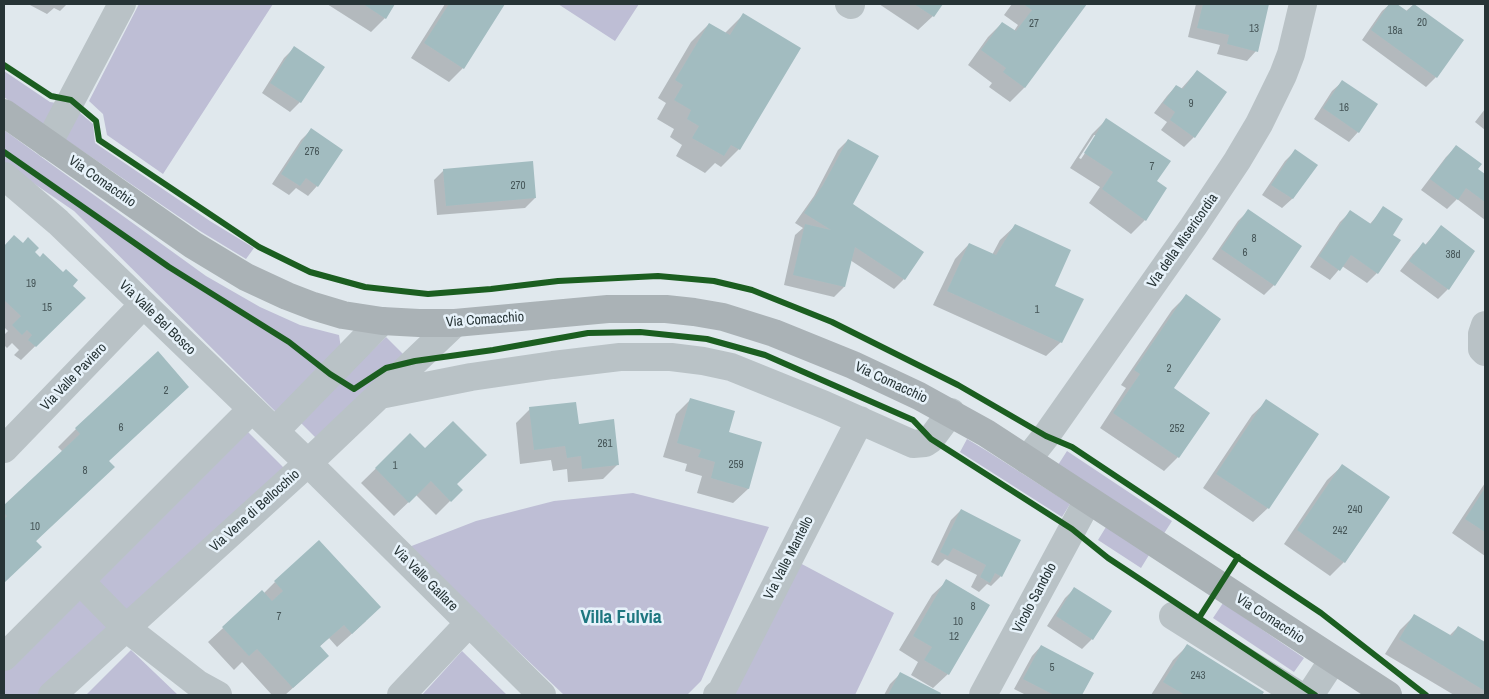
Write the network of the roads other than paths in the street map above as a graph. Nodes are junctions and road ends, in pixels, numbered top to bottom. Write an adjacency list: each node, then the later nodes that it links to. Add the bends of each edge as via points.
1 (122, 4): 4 (street)
2 (1304, 4): 17 (street, Via della Misericordia, via 1283,75 1237,162)
3 (4, 114): 4 (main road, Via Comacchio)
4 (48, 144): 7 (main road, Via Comacchio, via 193,245 246,277 313,306)
5 (4, 176): 6 (street, Via Valle Bel Bosco, via 58,222)
6 (143, 305): 12 (street, Via Valle Bel Bosco); 16 (street, Via Valle Paviero)
7 (382, 321): 8 (main road, Via Comacchio); 15 (street)
8 (455, 323): 11 (street, Via Vene di Bellocchio); 13 (main road, Via Comacchio, via 618,309 666,309 723,317 774,333 853,365)
9 (1485, 325): 10 (street, via 1482,348)
10 (1485, 352)
11 (380, 395): 14 (street, via 553,365 620,357 671,357 730,367); 18 (street, Via Vene di Bellocchio)
12 (252, 409): 15 (street, Via Valle Bel Bosco); 20 (street)
13 (951, 412): 14 (street, via 932,439 925,443 913,444); 17 (main road, Via Comacchio)
14 (860, 420): 30 (street, Via Valle Mantello)
15 (275, 431): 18 (street, Via Valle Bel Bosco)
16 (4, 448)
17 (1027, 460): 19 (main road, Via Comacchio)
18 (308, 463): 22 (street, Via Valle Gallare); 23 (street, Via Vene di Bellocchio)
19 (1088, 500): 25 (main road, Via Comacchio); 31 (street, Vicolo Sandolo)
20 (80, 581): 23 (street); 24 (street)
21 (1173, 616): 32 (street)
22 (469, 624): 28 (street); 29 (street, Via Valle Gallare)
23 (126, 628): 26 (street, Via Vene di Bellocchio); 27 (street, via 198,684)
24 (4, 657)
25 (1333, 660): 33 (street); 34 (main road, Via Comacchio)
26 (52, 695)
27 (218, 695)
28 (401, 695)
29 (542, 695)
30 (717, 695)
31 (983, 695)
32 (1299, 695)
33 (1310, 695)
34 (1388, 695)

